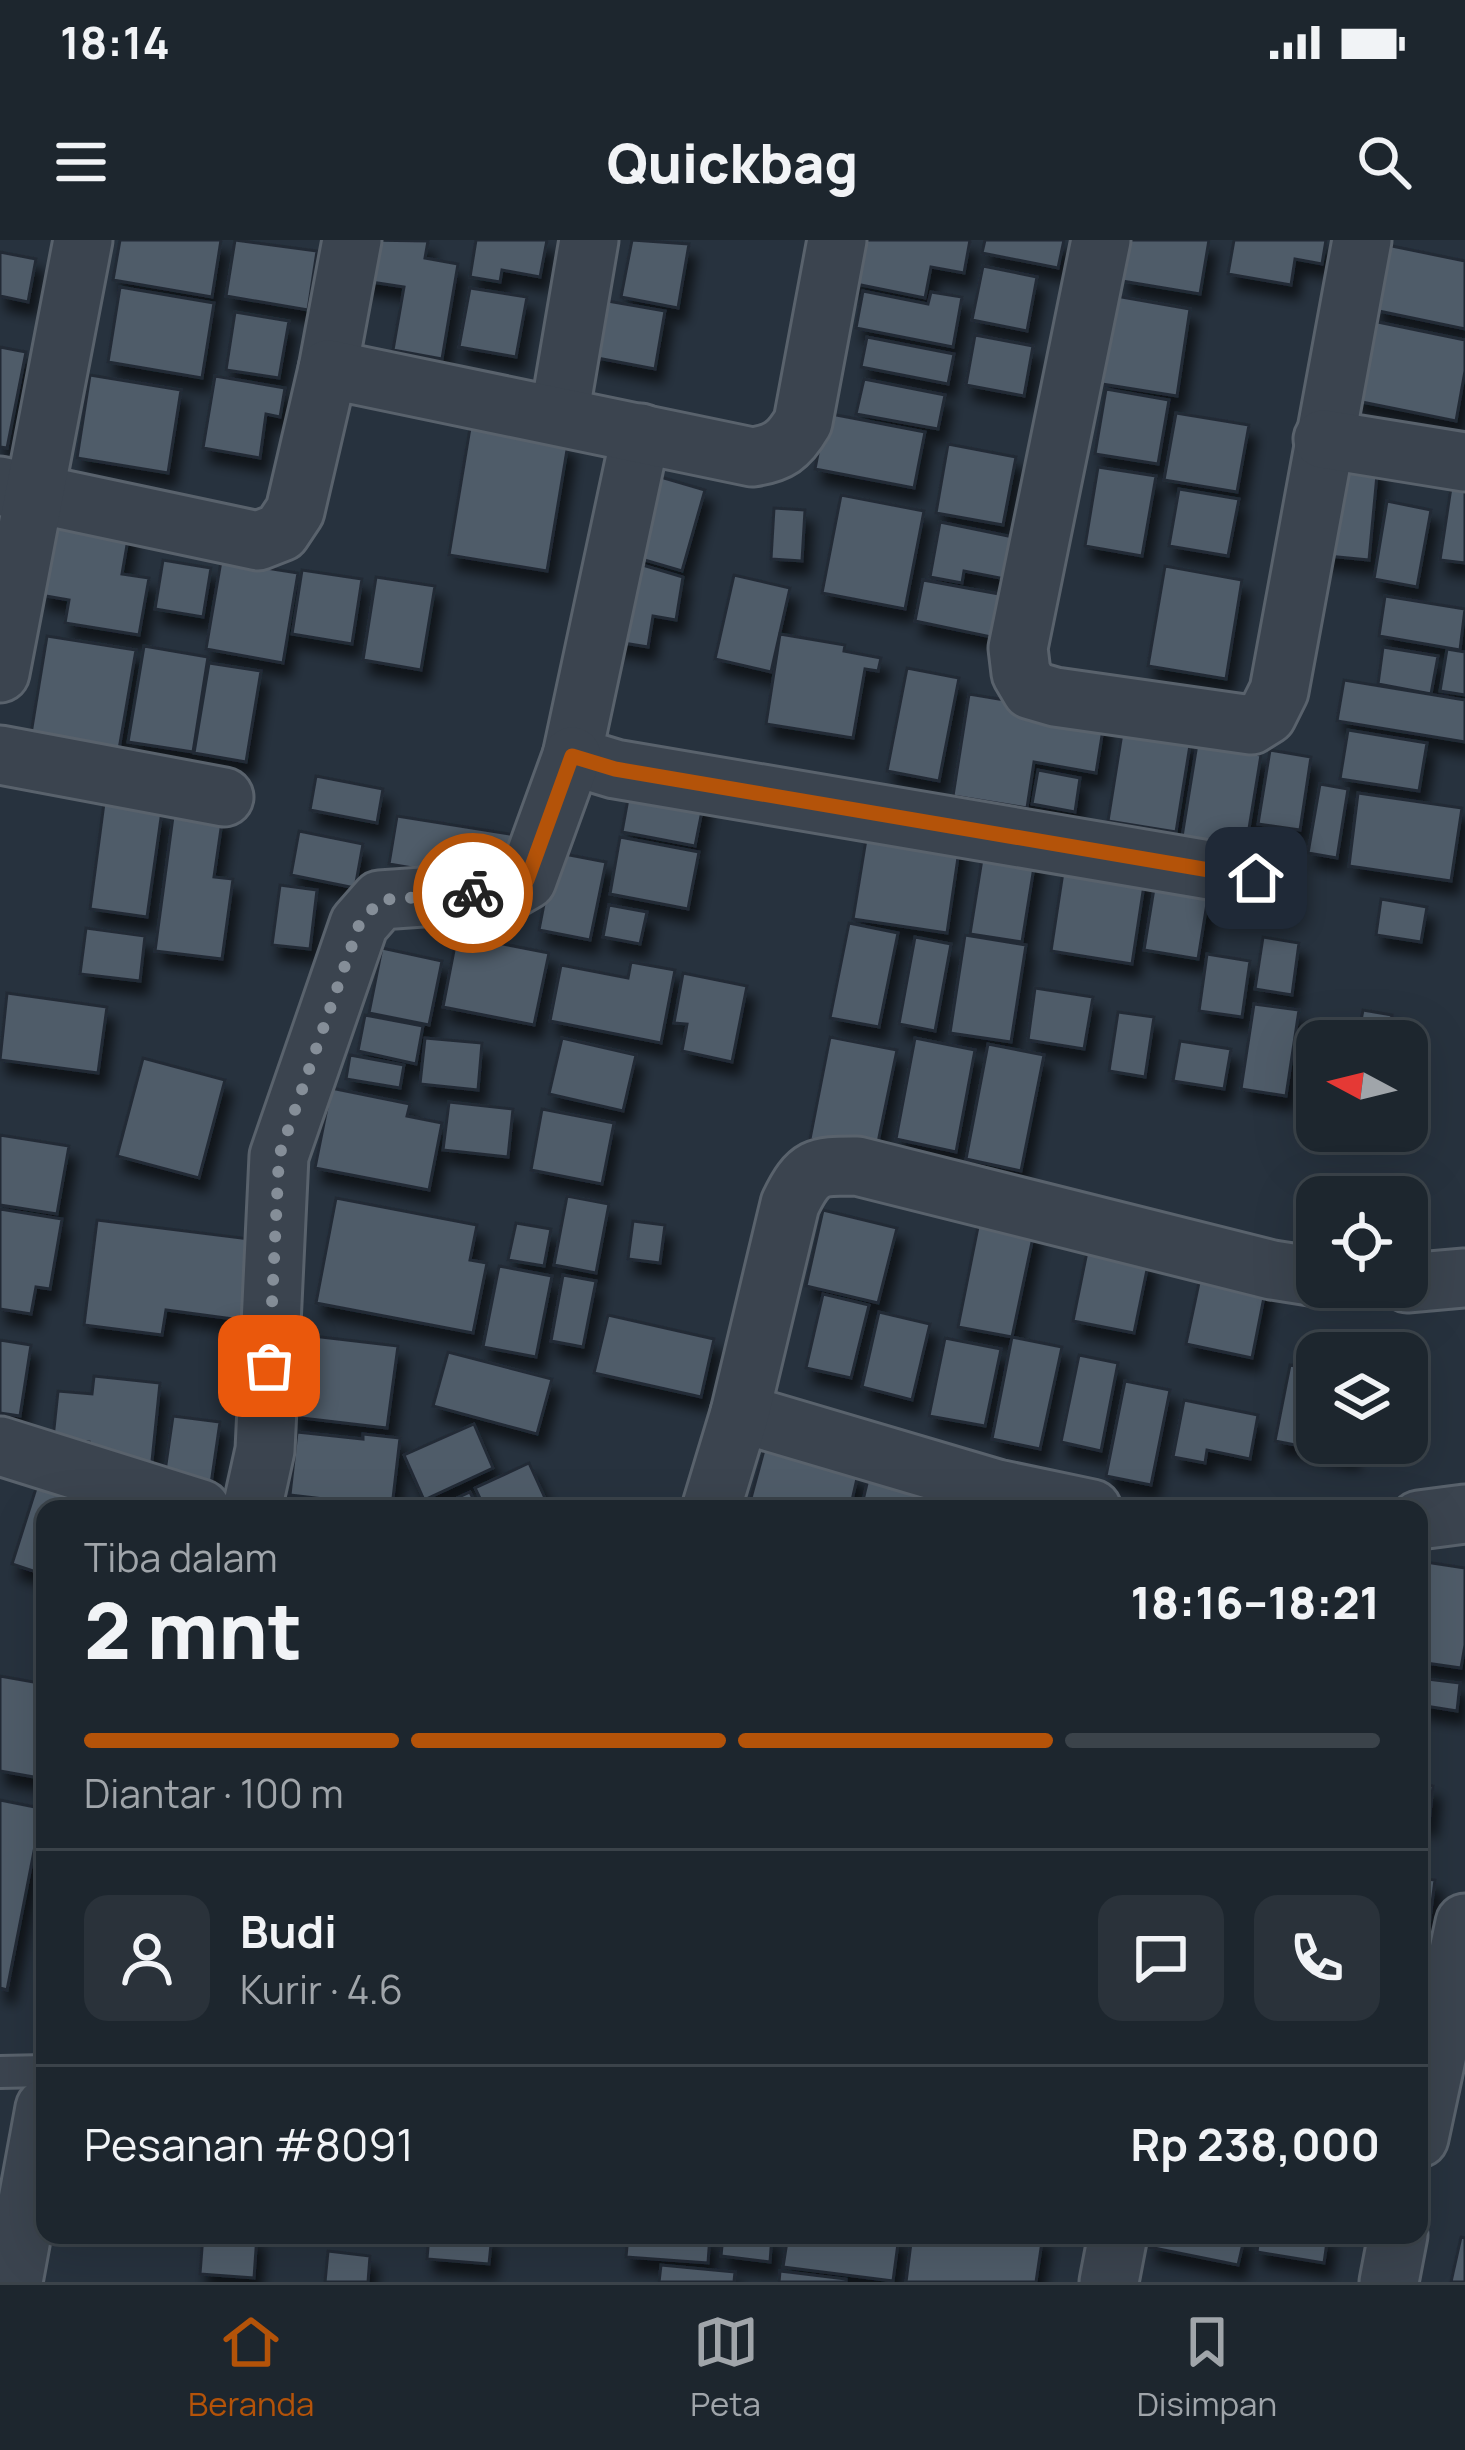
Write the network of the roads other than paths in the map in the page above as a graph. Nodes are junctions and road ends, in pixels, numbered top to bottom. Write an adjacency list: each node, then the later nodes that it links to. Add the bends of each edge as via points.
1 (83, 240): 12 (street)
2 (352, 240): 7 (street)
3 (589, 240): 8 (street)
4 (837, 240): 9 (street, via 803,422 790,444 752,457)
5 (1101, 240): 10 (street, via 1018,648 1031,690 1227,724 1250,725 1267,715 1279,691)
6 (1362, 240): 10 (street)
7 (328, 369): 8 (street); 12 (street, via 295,511 281,532 258,541)
8 (559, 416): 9 (street)
9 (641, 433): 15 (street)
10 (1323, 439): 11 (street)
11 (1465, 462)
12 (18, 489): 13 (street)
13 (0, 673)
14 (0, 755): 16 (street)
15 (572, 756): 17 (street); 25 (street, via 527,880 508,891 380,900 359,925 279,1156 265,1450)
16 (224, 796)
17 (1256, 878)
18 (1296, 1274): 21 (street, via 857,1166 820,1166 802,1178 790,1204)
19 (1465, 1278): 20 (street)
20 (1428, 1281)
21 (740, 1413): 23 (street); 26 (street)
22 (0, 1446): 24 (street)
23 (994, 1499)
24 (172, 1500)
25 (254, 1500)
26 (714, 1500)
27 (1465, 1514): 28 (street)
28 (1428, 1519)
29 (1465, 1923): 32 (street)
30 (36, 2071): 31 (lane)
31 (0, 2072)
32 (1428, 2096)
33 (36, 2159): 36 (street)
34 (1116, 2244): 37 (street)
35 (1396, 2244): 38 (street)
36 (14, 2282)
37 (1109, 2282)
38 (1388, 2282)

